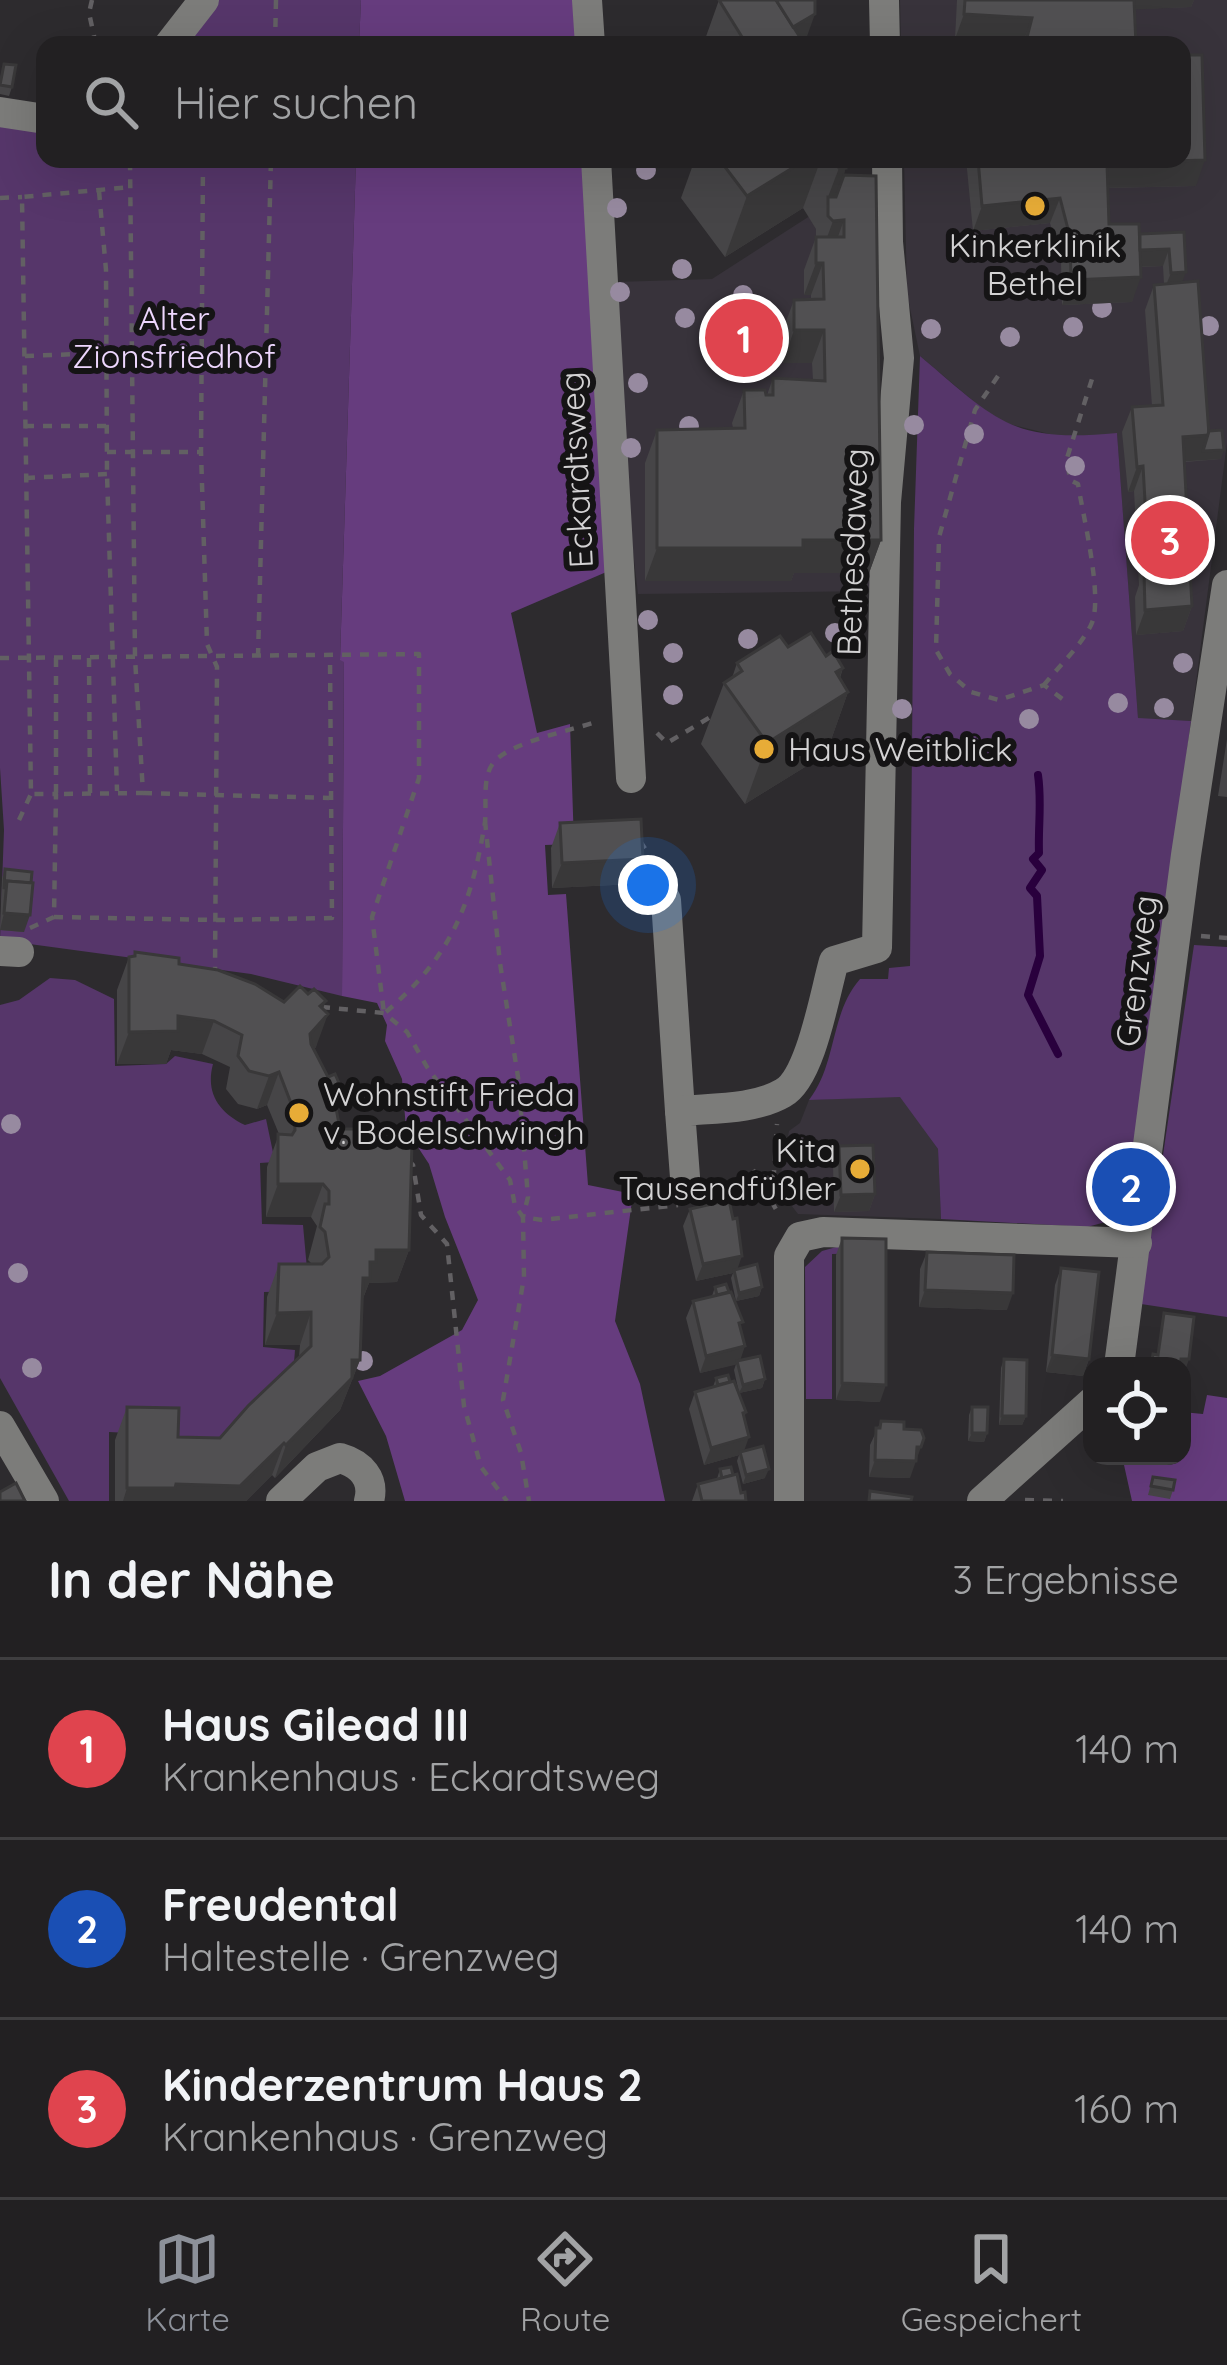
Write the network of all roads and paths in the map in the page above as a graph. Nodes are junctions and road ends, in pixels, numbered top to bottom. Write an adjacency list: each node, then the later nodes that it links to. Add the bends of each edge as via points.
1 (92, 0): 6 (path)
2 (204, 0): 7 (street)
3 (276, 0): 8 (path)
4 (587, 0): 9 (street)
5 (884, 0): 10 (street)
6 (94, 36)
7 (177, 36)
8 (275, 36)
9 (589, 36)
10 (885, 36)
11 (0, 112): 12 (street)
12 (36, 118)
13 (130, 168): 18 (path)
14 (203, 168): 30 (path)
15 (271, 168): 36 (path)
16 (596, 168): 46 (street, Eckardtsweg)
17 (886, 168): 66 (street, Bethesdaweg, via 899,358 886,502 877,948 834,961 802,1072 786,1093)
18 (131, 188): 19 (path); 28 (path)
19 (99, 191): 20 (path); 22 (path)
20 (22, 197): 21 (path); 23 (path)
21 (0, 198)
22 (107, 353): 23 (path); 27 (path)
23 (25, 356): 26 (path)
24 (998, 376): 43 (path, via 975,410 939,537 936,650 971,692 999,700)
25 (1092, 379): 43 (path, via 1066,458 1098,592 1094,620)
26 (26, 426): 27 (path); 32 (path)
27 (107, 426): 29 (path)
28 (135, 451): 29 (path); 30 (path); 42 (path)
29 (107, 452): 31 (path)
30 (201, 452): 35 (path, via 207,644)
31 (107, 474): 32 (path); 34 (path)
32 (26, 478): 39 (path)
33 (1227, 585): 71 (street, Grenzweg)
34 (113, 657): 41 (path); 42 (path); 49 (path)
35 (214, 657): 36 (path); 42 (path); 51 (path)
36 (258, 657): 37 (path)
37 (329, 657): 54 (path); 65 (path, via 419,654 419,778 372,916)
38 (0, 658): 39 (path)
39 (28, 658): 40 (path); 52 (path)
40 (56, 658): 41 (path); 53 (path)
41 (88, 658): 48 (path)
42 (135, 658): 50 (path)
43 (1044, 685): 44 (path)
44 (1069, 704)
45 (719, 712): 46 (path, via 668,742)
46 (625, 713): 47 (street, Eckardtsweg); 56 (path, via 496,760)
47 (631, 778)
48 (90, 793): 49 (path); 53 (path)
49 (118, 793): 50 (path)
50 (143, 793): 51 (path)
51 (218, 793): 54 (path); 61 (path)
52 (31, 794): 53 (path); 55 (path)
53 (56, 794): 60 (path)
54 (331, 798): 61 (path, via 332,917)
55 (19, 820)
56 (484, 821): 65 (path, via 447,947); 70 (path, via 518,1077)
57 (638, 839): 58 (path, via 662,873)
58 (666, 900): 66 (street)
59 (30, 911): 62 (path)
60 (54, 917): 61 (path); 62 (path)
61 (218, 920): 63 (path)
62 (16, 944)
63 (215, 976)
64 (316, 1007): 65 (path)
65 (384, 1013): 70 (path, via 406,1032 510,1180)
66 (680, 1111): 69 (street)
67 (378, 1136): 79 (path, via 413,1165 421,1215 447,1244 464,1406 481,1467)
68 (753, 1170): 69 (path, via 767,1195)
69 (687, 1195): 70 (path)
70 (523, 1217): 80 (path, via 524,1277 503,1400)
71 (1137, 1243): 72 (street, Grenzweg); 75 (street, via 800,1237 789,1256)
72 (1120, 1357)
73 (1083, 1410): 81 (street)
74 (0, 1426): 77 (street)
75 (789, 1498)
76 (291, 1499): 78 (street, via 317,1467 340,1458 363,1469)
77 (44, 1501)
78 (369, 1501)
79 (507, 1501)
80 (529, 1501)
81 (982, 1501)
82 (1014, 1501): 83 (path)
83 (1064, 1501)

